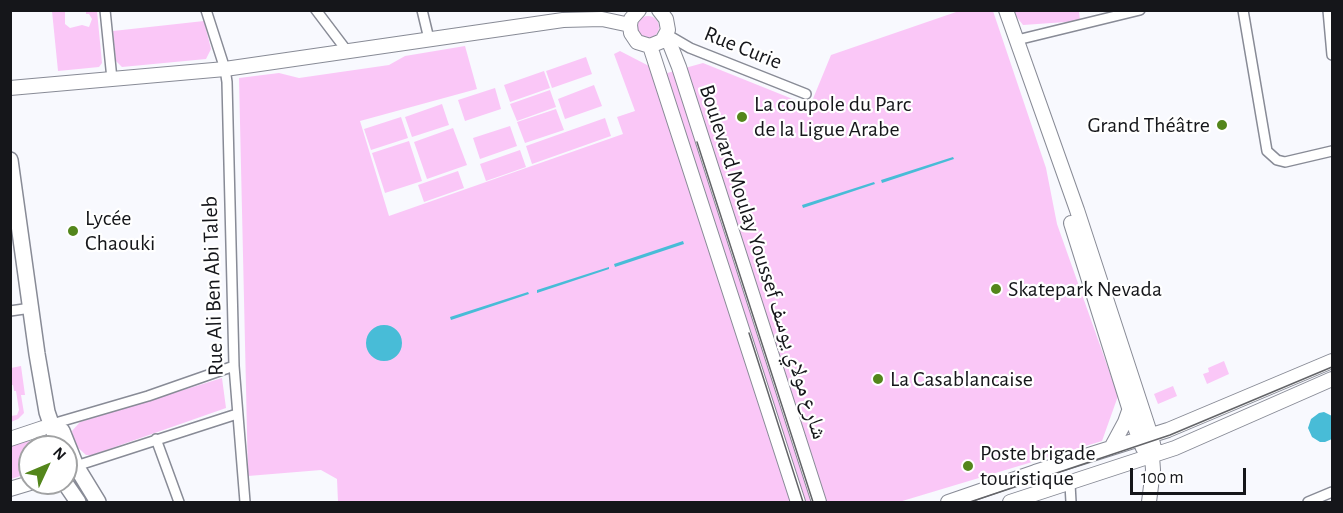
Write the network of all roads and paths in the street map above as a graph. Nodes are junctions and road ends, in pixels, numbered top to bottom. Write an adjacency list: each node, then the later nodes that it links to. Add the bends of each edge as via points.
1 (105, 10): 20 (street)
2 (206, 10): 19 (street, Rue Ali Ben Abi Taleb)
3 (316, 10): 17 (street)
4 (422, 10): 14 (street)
5 (1006, 10): 15 (main road)
6 (1140, 10): 10 (street)
7 (1243, 10): 24 (street, via 1267,151 1285,162)
8 (1328, 10): 18 (street)
9 (664, 12): 13 (main road, Boulevard Moulay Youssef شارع مولاي يوسف)
10 (1124, 12): 15 (street)
11 (634, 15): 12 (main road, via 602,19); 16 (main road, via 631,33 643,45)
12 (550, 16): 14 (main road)
13 (666, 34): 16 (main road); 22 (street, Rue Curie, via 690,48); 49 (main road, Boulevard Moulay Youssef شارع مولاي يوسف)
14 (429, 39): 17 (main road)
15 (1022, 39): 23 (main road)
16 (650, 46): 54 (main road, Boulevard Moulay Youssef شارع مولاي يوسف)
17 (347, 51): 19 (main road)
18 (1332, 55)
19 (225, 69): 20 (main road); 30 (street, Rue Ali Ben Abi Taleb)
20 (112, 79): 21 (main road)
21 (10, 88)
22 (806, 94)
23 (1053, 142): 32 (main road, via 1068,212); 39 (main road)
24 (1332, 151)
25 (10, 160): 26 (main road)
26 (31, 308): 27 (street); 28 (main road)
27 (10, 311)
28 (37, 354): 34 (main road, via 46,358); 35 (main road, via 31,360); 37 (main road)
29 (1332, 361): 39 (main road)
30 (234, 366): 33 (street, Rue Ali Ben Abi Taleb); 34 (street)
31 (1332, 380): 43 (main road)
32 (1130, 408): 39 (main road); 42 (main road)
33 (237, 414): 41 (street); 53 (street, Rue Ali Ben Abi Taleb)
34 (58, 422): 38 (main road)
35 (43, 428): 36 (main road); 40 (main road)
36 (45, 435)
37 (55, 435)
38 (62, 435)
39 (1145, 437): 42 (main road); 43 (main road, via 1154,448)
40 (10, 439)
41 (156, 439): 44 (street); 52 (street)
42 (1111, 448): 55 (main road)
43 (1152, 456): 47 (main road); 58 (main road)
44 (78, 463)
45 (78, 475): 51 (main road)
46 (78, 480): 50 (main road)
47 (1070, 484): 56 (main road); 57 (street)
48 (1332, 492): 59 (street)
49 (819, 500)
50 (88, 502)
51 (98, 502)
52 (179, 502)
53 (245, 502)
54 (798, 502)
55 (948, 502)
56 (1010, 502)
57 (1071, 502)
58 (1149, 502)
59 (1308, 502)

